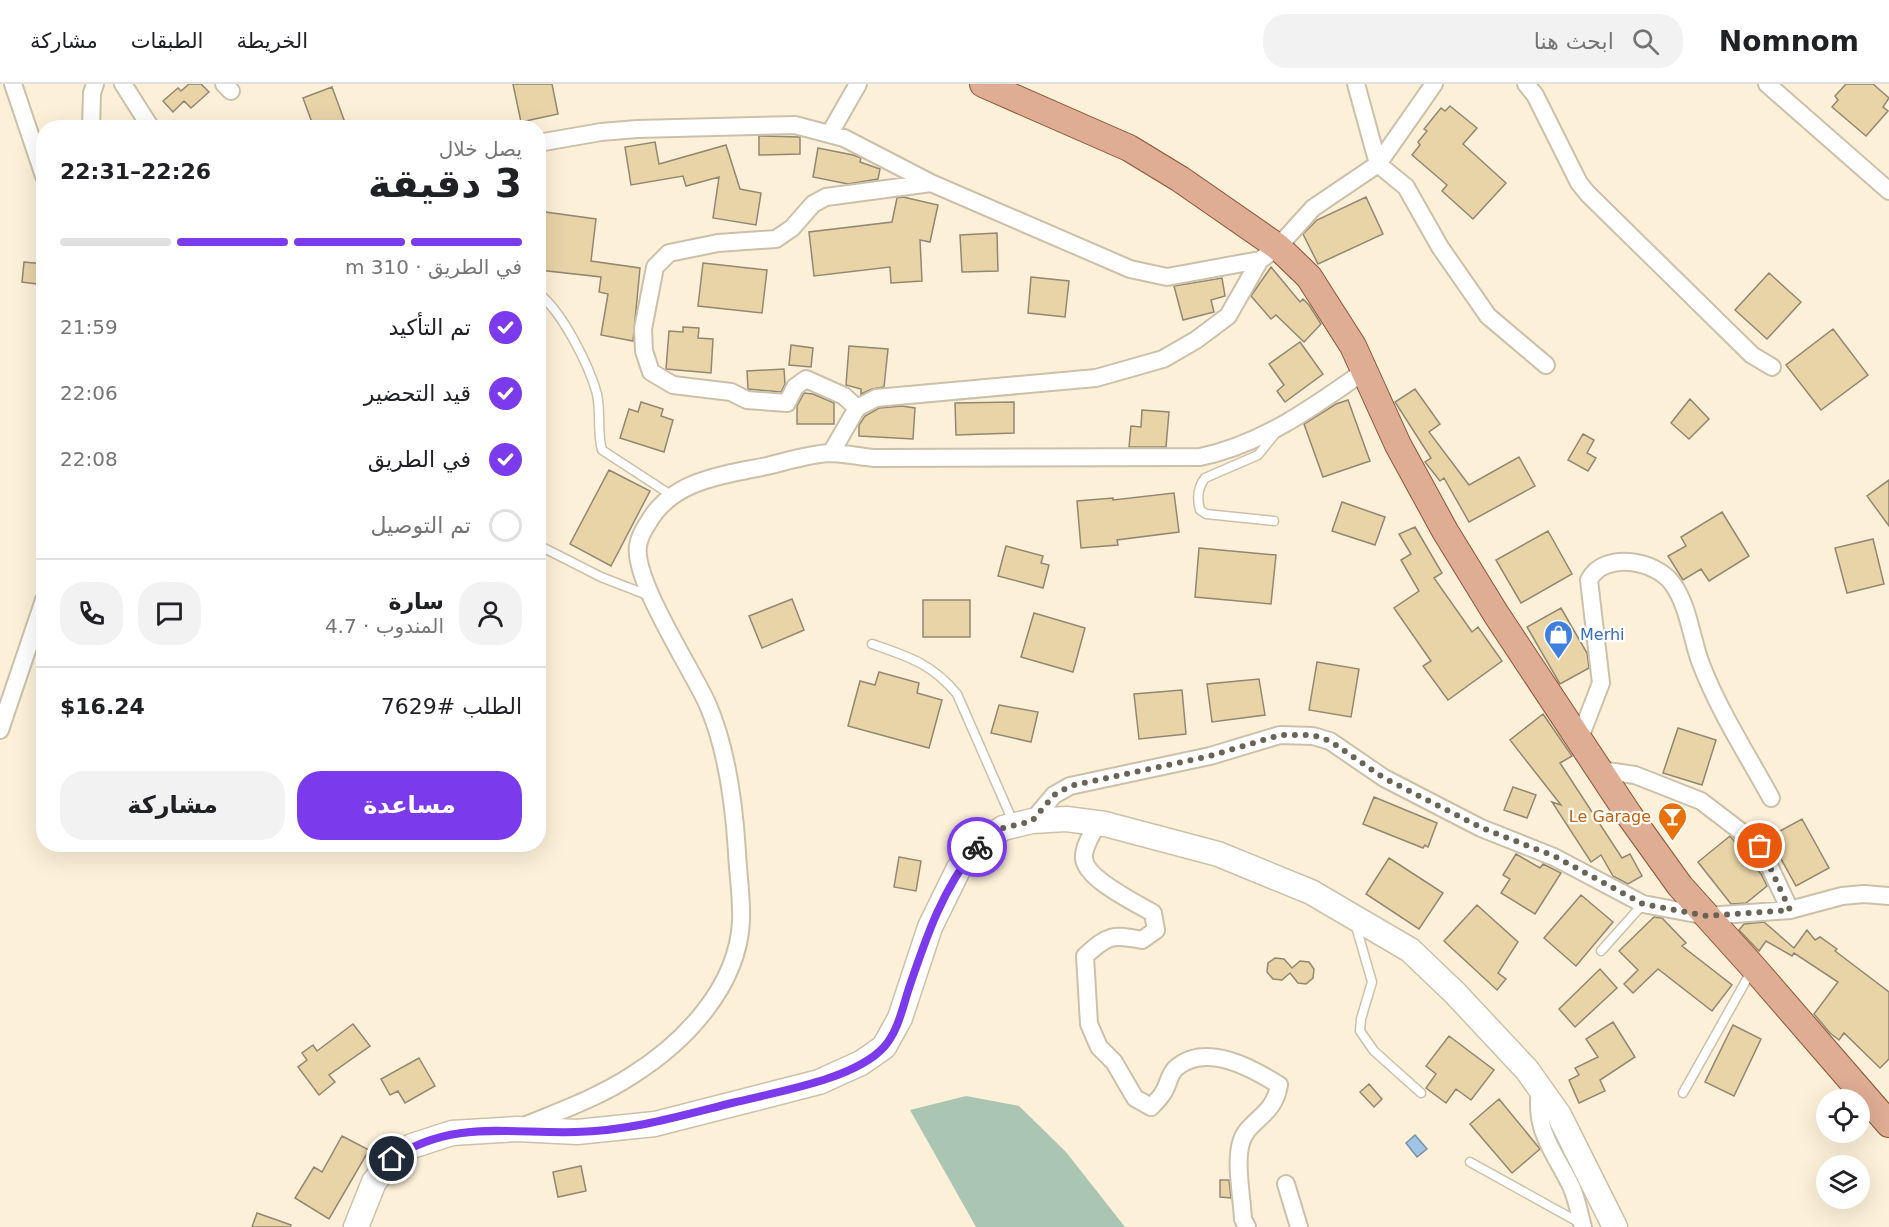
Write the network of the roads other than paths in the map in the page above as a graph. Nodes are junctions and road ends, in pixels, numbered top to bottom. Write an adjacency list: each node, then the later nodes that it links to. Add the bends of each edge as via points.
1 (13, 84): 14 (street)
2 (95, 84): 10 (street)
3 (123, 84): 11 (street)
4 (858, 84): 12 (street)
5 (983, 84): 18 (main road, via 1129,148 1180,179)
6 (1356, 84): 15 (street)
7 (1434, 84): 15 (street)
8 (1526, 84): 21 (street, via 1588,194 1752,355)
9 (1767, 84): 17 (street)
10 (92, 120)
11 (146, 120)
12 (830, 133): 13 (street, via 795,125 713,125 601,132); 16 (street)
13 (546, 142)
14 (36, 152)
15 (1378, 164): 18 (street, via 1313,208); 20 (street, via 1406,187 1440,247 1488,316)
16 (931, 183): 18 (street, via 1130,269 1167,277); 23 (street, via 826,197 813,204 792,228 776,239 718,243 669,253 656,267 643,329 644,351 651,372 673,384 731,392 747,400 771,404 787,403 795,387 806,380 844,396)
17 (1889, 191)
18 (1269, 254): 22 (main road, via 1309,277 1353,346); 23 (street, via 1228,316 1163,359 1096,378 876,398)
19 (546, 299): 26 (lane, via 590,375 597,395 602,450)
20 (1546, 365)
21 (1772, 367)
22 (1363, 372): 24 (street); 33 (main road, via 1445,531)
23 (858, 408): 25 (street)
24 (1284, 424): 25 (street, via 1229,451 1173,459 874,458); 27 (lane, via 1258,455 1205,478 1198,498 1200,510 1206,514)
25 (831, 453): 26 (street, via 688,485)
26 (671, 495): 29 (street, via 657,507 638,546 642,571)
27 (1274, 521)
28 (546, 549): 29 (lane, via 601,578)
29 (653, 597): 49 (street, via 707,703 724,758 735,825 741,922 735,954 722,987 702,1015 670,1046 632,1076)
30 (36, 624): 32 (street)
31 (872, 644): 36 (lane, via 924,663 942,676 957,694)
32 (0, 730)
33 (1580, 740): 34 (main road); 35 (street, via 1601,683 1589,580 1602,565 1629,562 1648,566 1672,583 1684,606 1711,689)
34 (1600, 770): 40 (street, via 1635,775 1701,801 1760,846); 42 (main road, via 1680,886)
35 (1771, 798)
36 (1023, 823): 37 (main road, via 1066,819); 39 (street, via 1070,786 1210,756 1280,735 1313,735 1330,741 1384,778 1482,828 1554,856); 49 (main road, via 1003,828 979,845 959,868 930,927 900,1018 884,1047 861,1063 819,1082 655,1124 577,1132)
37 (1098, 823): 41 (main road, via 1218,854 1311,892); 54 (street, via 1083,858 1091,875 1154,913 1156,930 1142,940 1118,935 1103,939 1085,956 1089,1024 1099,1047 1114,1062 1135,1098 1151,1107 1164,1093 1174,1069 1190,1060 1222,1058 1251,1067 1279,1085 1277,1098 1267,1113 1240,1143)
38 (1889, 896): 40 (street, via 1842,896)
39 (1643, 904): 42 (street); 43 (lane)
40 (1790, 910): 42 (street)
41 (1352, 914): 45 (main road, via 1410,950 1527,1070); 46 (lane, via 1372,982 1360,1031 1374,1051)
42 (1707, 916): 44 (main road)
43 (1601, 951)
44 (1754, 967): 47 (lane); 48 (main road)
45 (1540, 1090): 52 (street, via 1541,1128 1572,1189); 56 (main road, via 1578,1150)
46 (1421, 1093)
47 (1683, 1093)
48 (1889, 1124)
49 (517, 1129): 53 (main road, via 452,1132 412,1146 392,1159 374,1182)
50 (1470, 1162): 52 (lane)
51 (1286, 1184): 55 (street)
52 (1582, 1226)
53 (356, 1227)
54 (1247, 1227)
55 (1299, 1227)
56 (1615, 1227)

